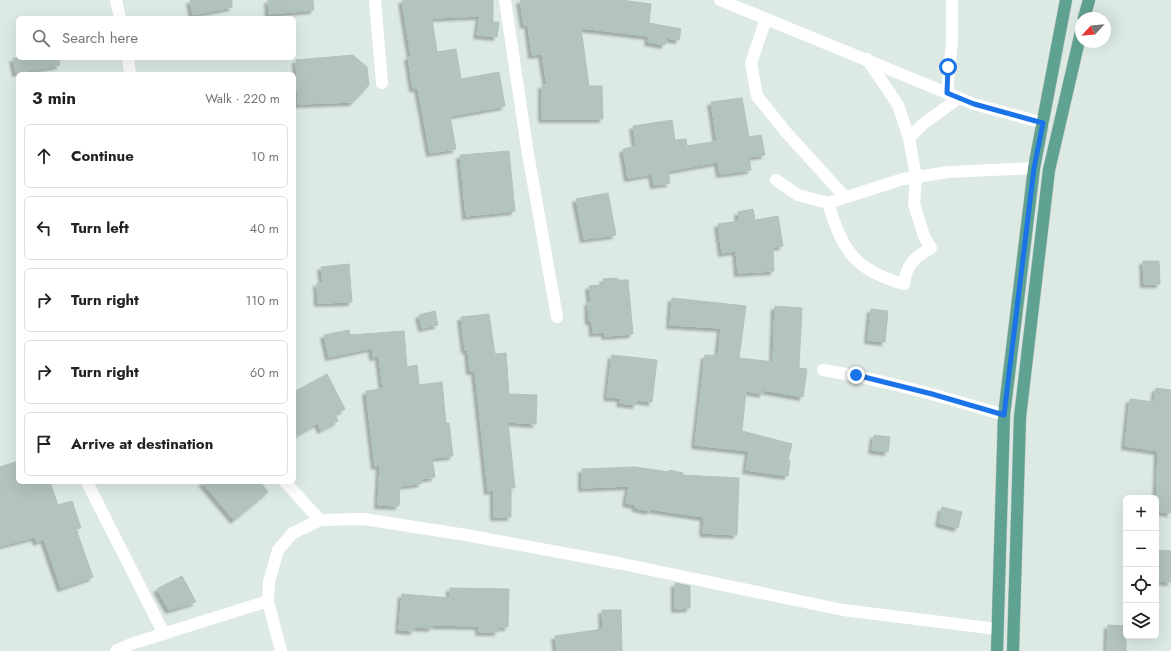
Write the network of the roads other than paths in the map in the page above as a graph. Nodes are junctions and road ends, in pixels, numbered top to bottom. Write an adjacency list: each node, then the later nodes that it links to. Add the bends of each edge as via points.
1 (116, 0): 9 (street)
2 (375, 0): 15 (street)
3 (505, 0): 25 (street, via 527,148)
4 (720, 0): 10 (street)
5 (952, 0): 16 (street, via 952,41)
6 (1066, 0): 18 (main road)
7 (1089, 0): 8 (main road)
8 (1086, 12)
9 (120, 16)
10 (766, 18): 12 (street); 23 (street, via 750,63 757,96 785,132)
11 (1077, 48): 37 (main road, via 1049,170 1020,417)
12 (867, 59): 16 (street); 19 (street, via 898,105)
13 (128, 60): 14 (street)
14 (130, 72)
15 (382, 84)
16 (947, 93): 17 (street)
17 (959, 98): 18 (street); 19 (street, via 923,124)
18 (1043, 123): 20 (main road)
19 (909, 138): 21 (street)
20 (1034, 168): 21 (street, via 949,172); 27 (main road)
21 (916, 177): 23 (street); 24 (street, via 914,204 924,236 931,248 913,260 906,271 904,284 873,274 853,257 837,232)
22 (776, 180): 24 (street, via 798,195)
23 (845, 197): 24 (street)
24 (828, 202)
25 (557, 317)
26 (823, 370): 27 (street, via 856,375)
27 (1004, 415): 32 (main road)
28 (89, 484): 33 (street)
29 (287, 484): 30 (street)
30 (320, 520): 31 (street, via 293,533 278,550 269,582); 32 (street, via 363,519 466,535 618,563 844,610)
31 (268, 601): 33 (street); 35 (street)
32 (998, 629): 36 (main road)
33 (164, 634): 34 (street)
34 (116, 651)
35 (281, 651)
36 (997, 651)
37 (1013, 651)

